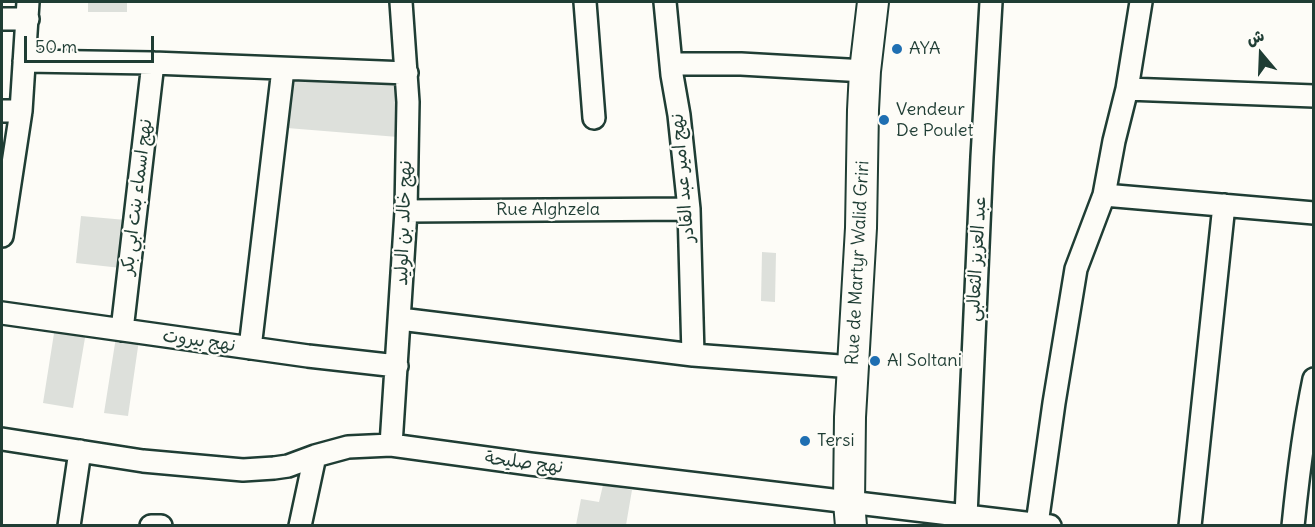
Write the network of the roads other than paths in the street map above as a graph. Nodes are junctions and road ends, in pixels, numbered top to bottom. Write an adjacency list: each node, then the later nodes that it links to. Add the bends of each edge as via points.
1 (401, 2): 14 (street, نهج خالد بن الوليد)
2 (585, 2): 18 (street)
3 (665, 2): 11 (street, نهج امير عبد القادر)
4 (873, 2): 13 (street, Rue de Martyr Walid Griri)
5 (991, 2): 38 (street, عبد العزيز الثعالبي)
6 (1141, 2): 15 (street)
7 (28, 10): 8 (street); 9 (street)
8 (2, 19)
9 (24, 61): 10 (street); 17 (street)
10 (153, 63): 12 (street); 27 (street, نهج اسماء بنت ابي بكر)
11 (671, 64): 13 (street); 21 (street, نهج امير عبد القادر)
12 (283, 69): 14 (street); 28 (street)
13 (866, 71): 31 (street, Rue de Martyr Walid Griri)
14 (407, 73): 22 (street, نهج خالد بن الوليد)
15 (1127, 89): 16 (street); 19 (street)
16 (1314, 96)
17 (11, 111): 24 (street)
18 (594, 118)
19 (1104, 195): 20 (street); 43 (street, via 1076,269 1054,403)
20 (1224, 205): 23 (street); 44 (street)
21 (689, 209): 22 (street, Rue Alghzela); 29 (street, نهج امير عبد القادر)
22 (406, 211): 26 (street, نهج خالد بن الوليد)
23 (1314, 213)
24 (2, 236)
25 (2, 313): 27 (street, نهج بيروت)
26 (400, 319): 29 (street); 30 (street, نهج خالد بن الوليد)
27 (122, 330): 28 (street, نهج بيروت)
28 (250, 348): 30 (street, نهج بيروت)
29 (693, 355): 31 (street)
30 (397, 366): 34 (street, نهج خالد بن الوليد)
31 (853, 367): 37 (street, Rue de Martyr Walid Griri)
32 (1314, 379): 45 (street)
33 (2, 439): 35 (street, نهج صليحة)
34 (391, 445): 36 (street, نهج صليحة, via 348,447); 37 (street, نهج صليحة)
35 (80, 451): 36 (street, نهج صليحة, via 243,470 288,466); 39 (street)
36 (315, 456): 42 (street)
37 (850, 514): 38 (street, نهج صليحة)
38 (966, 516): 43 (street, نهج صليحة)
39 (69, 525)
40 (151, 525): 41 (street)
41 (161, 525)
42 (300, 525)
43 (1044, 525)
44 (1190, 525)
45 (1293, 525)

